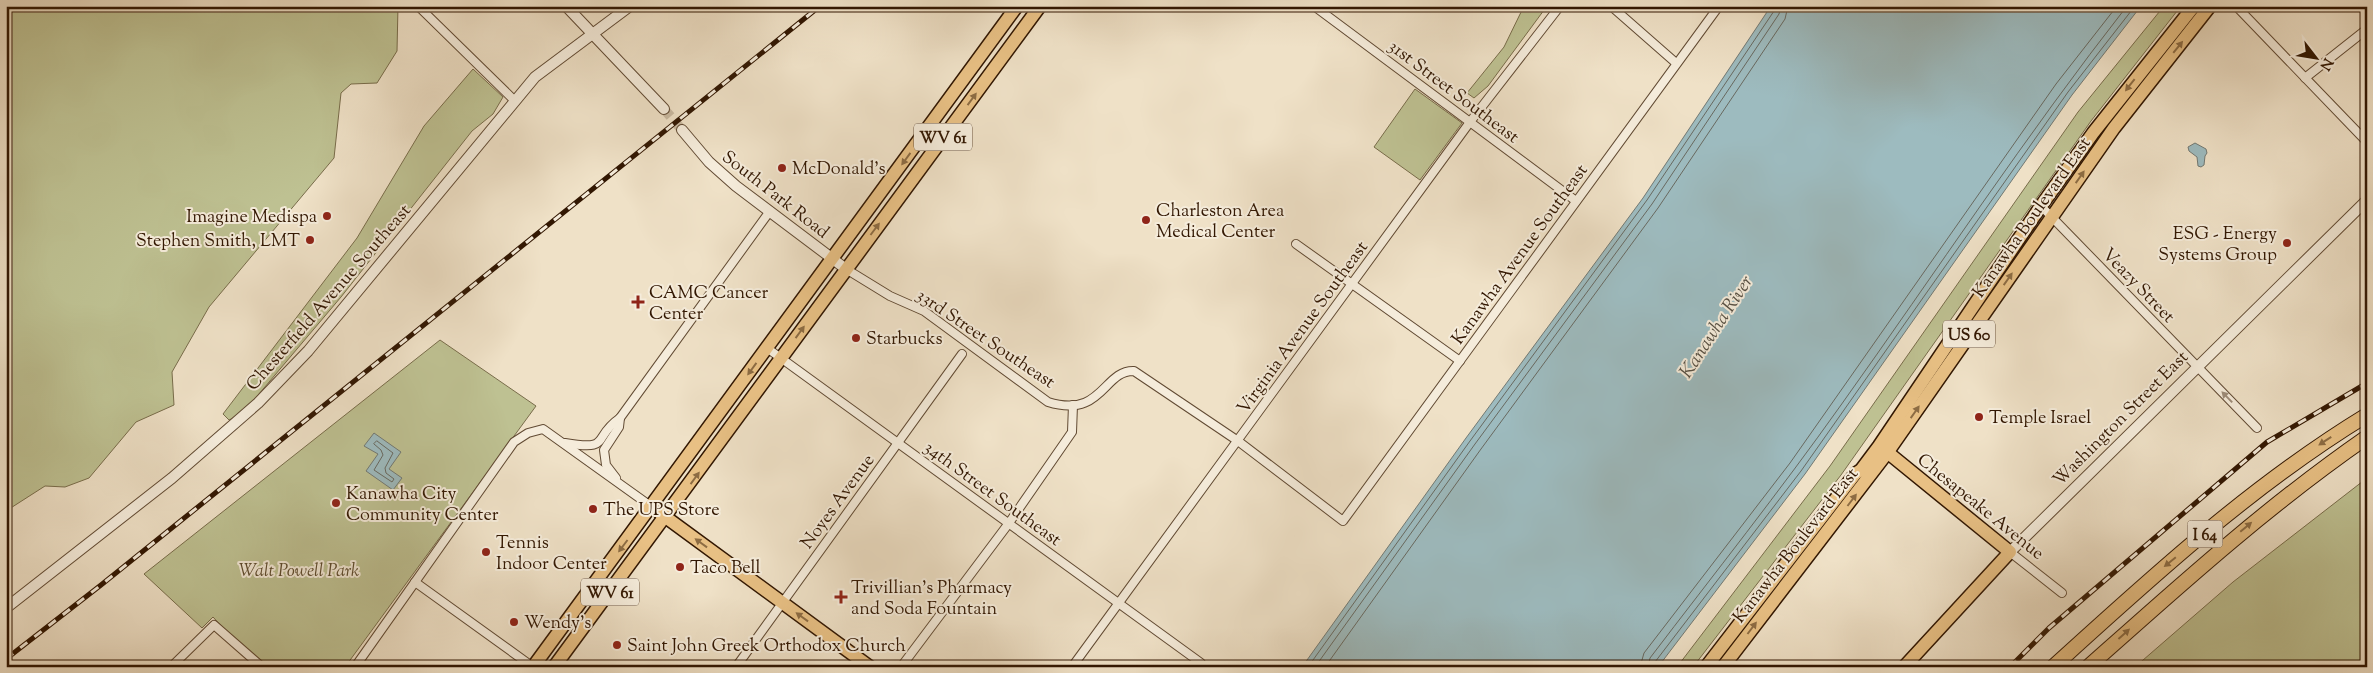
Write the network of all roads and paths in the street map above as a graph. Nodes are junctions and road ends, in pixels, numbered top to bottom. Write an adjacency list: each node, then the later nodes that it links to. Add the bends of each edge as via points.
1 (418, 6): 17 (street)
2 (566, 6): 14 (street)
3 (630, 6): 14 (street, Chesterfield Avenue Southeast)
4 (1017, 6): 28 (main road, WV 61, one-way to 28)
5 (1040, 6): 29 (main road, WV 61, one-way to 5)
6 (1314, 6): 19 (street, 31st Street Southeast)
7 (1560, 6): 19 (street, Virginia Avenue Southeast)
8 (1611, 6): 15 (street)
9 (1719, 6): 15 (street, Kanawha Avenue Southeast)
10 (2194, 6): 24 (main road, Kanawha Boulevard East / US 60, one-way to 24, via 2132,82)
11 (2210, 6): 26 (main road, Kanawha Boulevard East / US 60, one-way to 11, via 2114,128)
12 (2236, 6): 16 (street)
13 (2367, 29): 16 (street)
14 (594, 34): 17 (street, Chesterfield Avenue Southeast, via 535,77); 18 (street)
15 (1676, 63): 23 (street, Kanawha Avenue Southeast)
16 (2305, 78): 21 (street)
17 (514, 100): 57 (street, Chesterfield Avenue Southeast, via 308,351 258,403 172,478)
18 (664, 109)
19 (1470, 122): 23 (street, 31st Street Southeast); 30 (street, Virginia Avenue Southeast)
20 (682, 130): 25 (street, South Park Road, via 709,162)
21 (2367, 142)
22 (2367, 200): 35 (street, Washington Street East)
23 (1576, 201): 34 (street, Kanawha Avenue Southeast)
24 (2041, 206): 26 (street, Veazy Street); 36 (main road, Kanawha Boulevard East / US 60)
25 (770, 212): 28 (street, South Park Road); 39 (street)
26 (2052, 216): 35 (street, Veazy Street); 45 (main road, Kanawha Boulevard East / US 60, one-way to 26)
27 (1296, 244): 30 (street)
28 (832, 258): 29 (street, 33rd Street Southeast); 31 (main road, WV 61)
29 (846, 269): 33 (main road, WV 61, one-way to 29); 37 (street, 33rd Street Southeast, via 890,296 924,311 1043,399 1058,405)
30 (1352, 284): 34 (street); 42 (street, Virginia Avenue Southeast)
31 (767, 348): 33 (street, 34th Street Southeast); 48 (main road, WV 61, one-way to 48)
32 (962, 354): 43 (street, Noyes Avenue)
33 (781, 357): 43 (street, 34th Street Southeast); 49 (main road, WV 61, one-way to 33)
34 (1460, 361): 50 (street, Kanawha Avenue Southeast)
35 (2197, 366): 40 (street, Veazy Street, one-way to 35); 52 (street, Washington Street East)
36 (1916, 389): 45 (main road, Kanawha Boulevard East / US 60); 46 (main road, Kanawha Boulevard East / US 60, via 1910,392 1856,466)
37 (1072, 405): 42 (street, 33rd Street Southeast, via 1085,404 1122,372 1134,371); 51 (street, via 1072,432)
38 (2367, 415): 71 (highway, I 64, one-way to 71, via 2274,478 2161,569)
39 (620, 418): 44 (street, via 594,445); 47 (street, via 619,427 604,450 606,465)
40 (2257, 428)
41 (2367, 437): 72 (highway, I 64, one-way to 41, via 2246,527)
42 (1238, 441): 50 (street, 33rd Street Southeast); 56 (street, Virginia Avenue Southeast)
43 (898, 442): 51 (street, 34th Street Southeast); 55 (street, Noyes Avenue)
44 (562, 443): 47 (street); 53 (street, via 543,429 514,442)
45 (1883, 449): 46 (main road, Kanawha Boulevard East / US 60); 52 (main road, Chesapeake Avenue); 69 (main road, Kanawha Boulevard East / US 60, one-way to 45)
46 (1855, 474): 68 (main road, Kanawha Boulevard East / US 60)
47 (620, 484): 48 (street)
48 (652, 507): 49 (main road); 62 (main road, WV 61, one-way to 62)
49 (666, 517): 55 (main road, one-way to 49); 63 (main road, WV 61)
50 (1343, 520)
51 (1009, 523): 56 (street, 34th Street Southeast); 66 (street)
52 (2010, 552): 54 (street, Chesapeake Avenue); 70 (main road, Washington Street East)
53 (415, 582): 61 (street); 62 (street)
54 (2062, 593)
55 (782, 602): 64 (street, Noyes Avenue); 65 (main road, one-way to 55)
56 (1118, 603): 58 (street, 34th Street Southeast); 67 (street, Virginia Avenue Southeast)
57 (6, 608)
58 (1201, 663)
59 (172, 667): 60 (street, via 214,625)
60 (262, 667)
61 (355, 667)
62 (533, 667)
63 (554, 667)
64 (736, 667)
65 (870, 667)
66 (901, 667)
67 (1072, 667)
68 (1706, 667)
69 (1723, 667)
70 (1904, 667)
71 (2053, 667)
72 (2088, 667)

